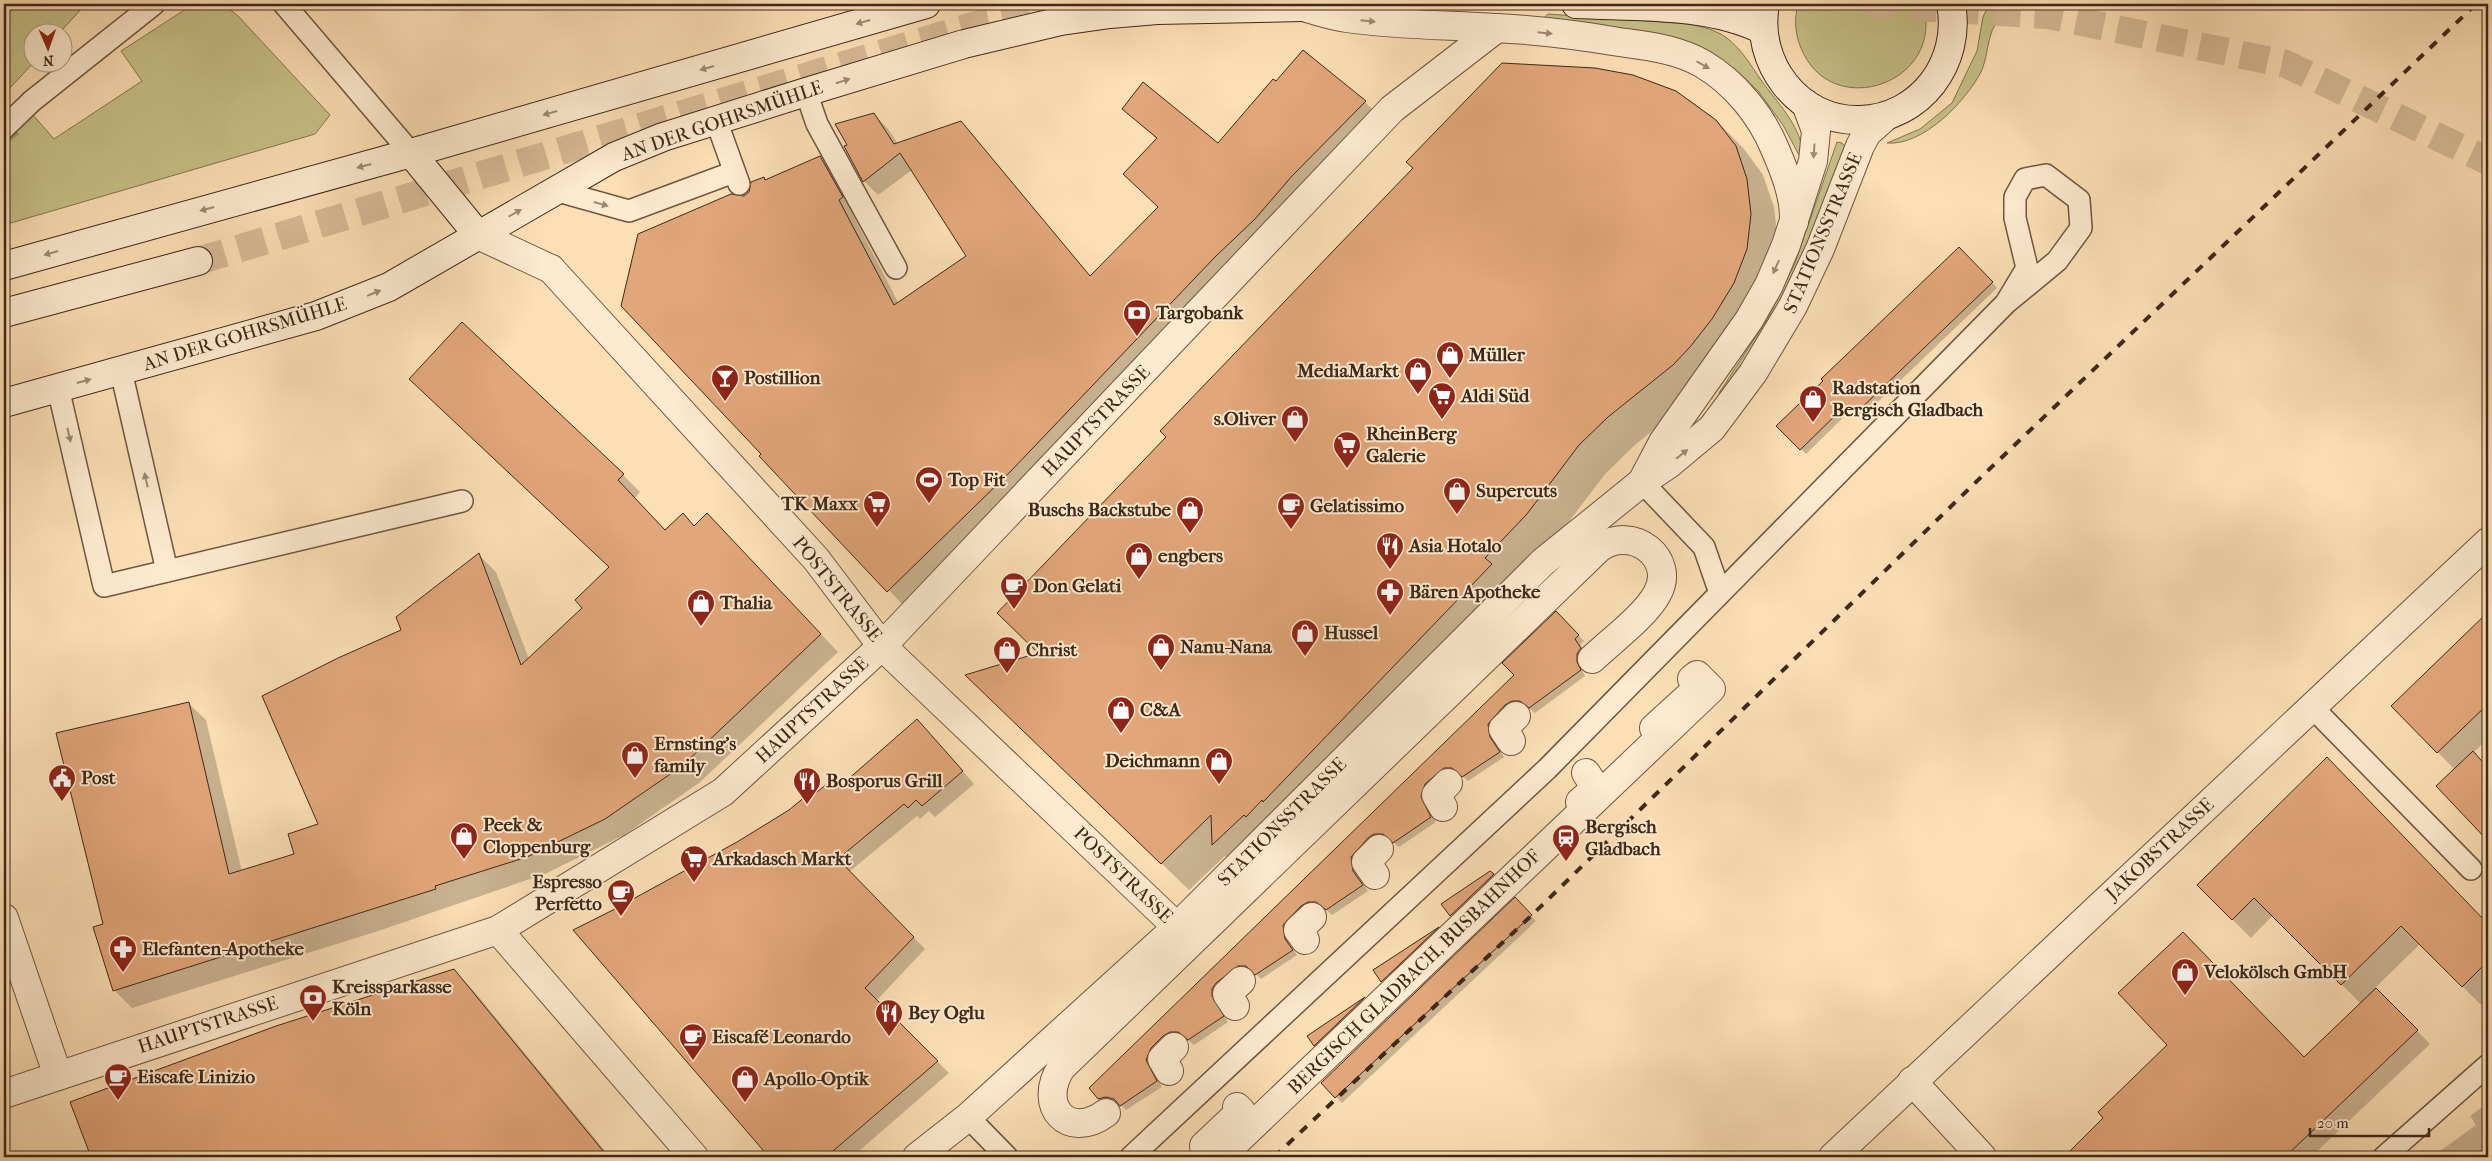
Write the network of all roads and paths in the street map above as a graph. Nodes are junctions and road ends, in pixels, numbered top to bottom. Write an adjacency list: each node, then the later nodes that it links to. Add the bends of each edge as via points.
1 (154, 4): 14 (lane, via 32,101)
2 (284, 4): 15 (lane)
3 (926, 4): 15 (street, one-way to 15)
4 (1576, 4): 9 (street, via 1710,13 1735,18)
5 (1765, 4): 9 (street)
6 (1315, 5): 8 (street, AN DER GOHRSMÜHLE, one-way to 8, via 1345,18); 10 (street, AN DER GOHRSMÜHLE, one-way to 6, via 964,44 1061,21 1157,10)
7 (1955, 8): 12 (street, via 1951,48 1937,78 1915,101)
8 (1497, 28): 17 (street, AN DER GOHRSMÜHLE, one-way to 17, via 1660,48 1702,64 1734,89 1761,122 1788,182); 32 (street, HAUPTSTRASSE, via 1392,108)
9 (1763, 30): 11 (street, via 1773,67 1787,88)
10 (806, 92): 13 (street, AN DER GOHRSMÜHLE); 21 (lane, via 817,124)
11 (1806, 104): 12 (street, via 1844,118 1858,120); 17 (street, STATIONSSTRASSE, one-way to 17, via 1816,130 1813,161)
12 (1886, 116): 27 (street, STATIONSSTRASSE, one-way to 12, via 1712,428 1753,373 1793,306 1814,262 1860,146)
13 (716, 120): 16 (street, AN DER GOHRSMÜHLE, via 614,157); 16 (lane, one-way to 13, via 629,212 737,178)
14 (4, 128)
15 (411, 153): 18 (street); 20 (street, one-way to 20)
16 (554, 190): 18 (street, AN DER GOHRSMÜHLE, one-way to 16)
17 (1794, 222): 27 (street, STATIONSSTRASSE, one-way to 27, via 1769,285 1749,320 1663,442)
18 (478, 235): 24 (street, AN DER GOHRSMÜHLE, one-way to 18, via 316,316 388,287); 32 (street, POSTSTRASSE, via 552,269 816,559)
19 (198, 261): 23 (street)
20 (4, 266)
21 (896, 268)
22 (2006, 303): 22 (lane, via 2057,261 2081,228 2079,200 2046,175 2025,179 2015,197 2015,218 2027,268); 31 (lane)
23 (4, 314)
24 (121, 371): 25 (street, AN DER GOHRSMÜHLE, one-way to 24); 30 (lane, one-way to 24)
25 (58, 388): 26 (street, AN DER GOHRSMÜHLE); 30 (lane, one-way to 30, via 104,586)
26 (4, 403)
27 (1642, 482): 31 (lane, via 1704,547); 43 (street, STATIONSSTRASSE, via 1542,562)
28 (462, 501): 30 (lane)
29 (2488, 542): 34 (street, JAKOBSTRASSE)
30 (167, 571)
31 (1720, 593): 59 (lane, via 1486,827)
32 (882, 646): 43 (street, POSTSTRASSE); 44 (street, HAUPTSTRASSE, via 723,792)
33 (1592, 659): 53 (street, via 1650,604 1658,592 1659,562 1640,542 1625,538 1609,541 1599,548 1061,1068 1051,1090 1060,1114 1070,1122 1083,1124)
34 (2312, 707): 40 (lane); 50 (street, JAKOBSTRASSE)
35 (1654, 728): 55 (street, BERGISCH GLADBACH, BUSBAHNHOF, via 1698,688 1692,679 1697,675 1711,689)
36 (1586, 773): 37 (street, via 1596,788)
37 (1580, 802)
38 (1519, 843): 39 (street, BERGISCH GLADBACH, BUSBAHNHOF, via 1525,853)
39 (1508, 869)
40 (2471, 869)
41 (1449, 910): 45 (street, BERGISCH GLADBACH, BUSBAHNHOF, via 1455,920)
42 (4, 918): 49 (street)
43 (1177, 927): 54 (street, STATIONSSTRASSE)
44 (498, 930): 49 (street, HAUPTSTRASSE); 56 (street)
45 (1438, 935)
46 (1380, 975): 47 (street, BERGISCH GLADBACH, BUSBAHNHOF, via 1387,987)
47 (1369, 1004)
48 (2488, 1065): 62 (lane)
49 (58, 1076): 51 (street, HAUPTSTRASSE)
50 (1912, 1082): 60 (street, JAKOBSTRASSE); 61 (street)
51 (4, 1094)
52 (1237, 1107): 55 (street, BERGISCH GLADBACH, BUSBAHNHOF, via 1241,1112)
53 (1106, 1113)
54 (968, 1117): 57 (street, STATIONSSTRASSE); 58 (lane)
55 (1212, 1152)
56 (694, 1157)
57 (917, 1157)
58 (1008, 1157)
59 (1131, 1157)
60 (1833, 1157)
61 (1982, 1157)
62 (2384, 1157)

